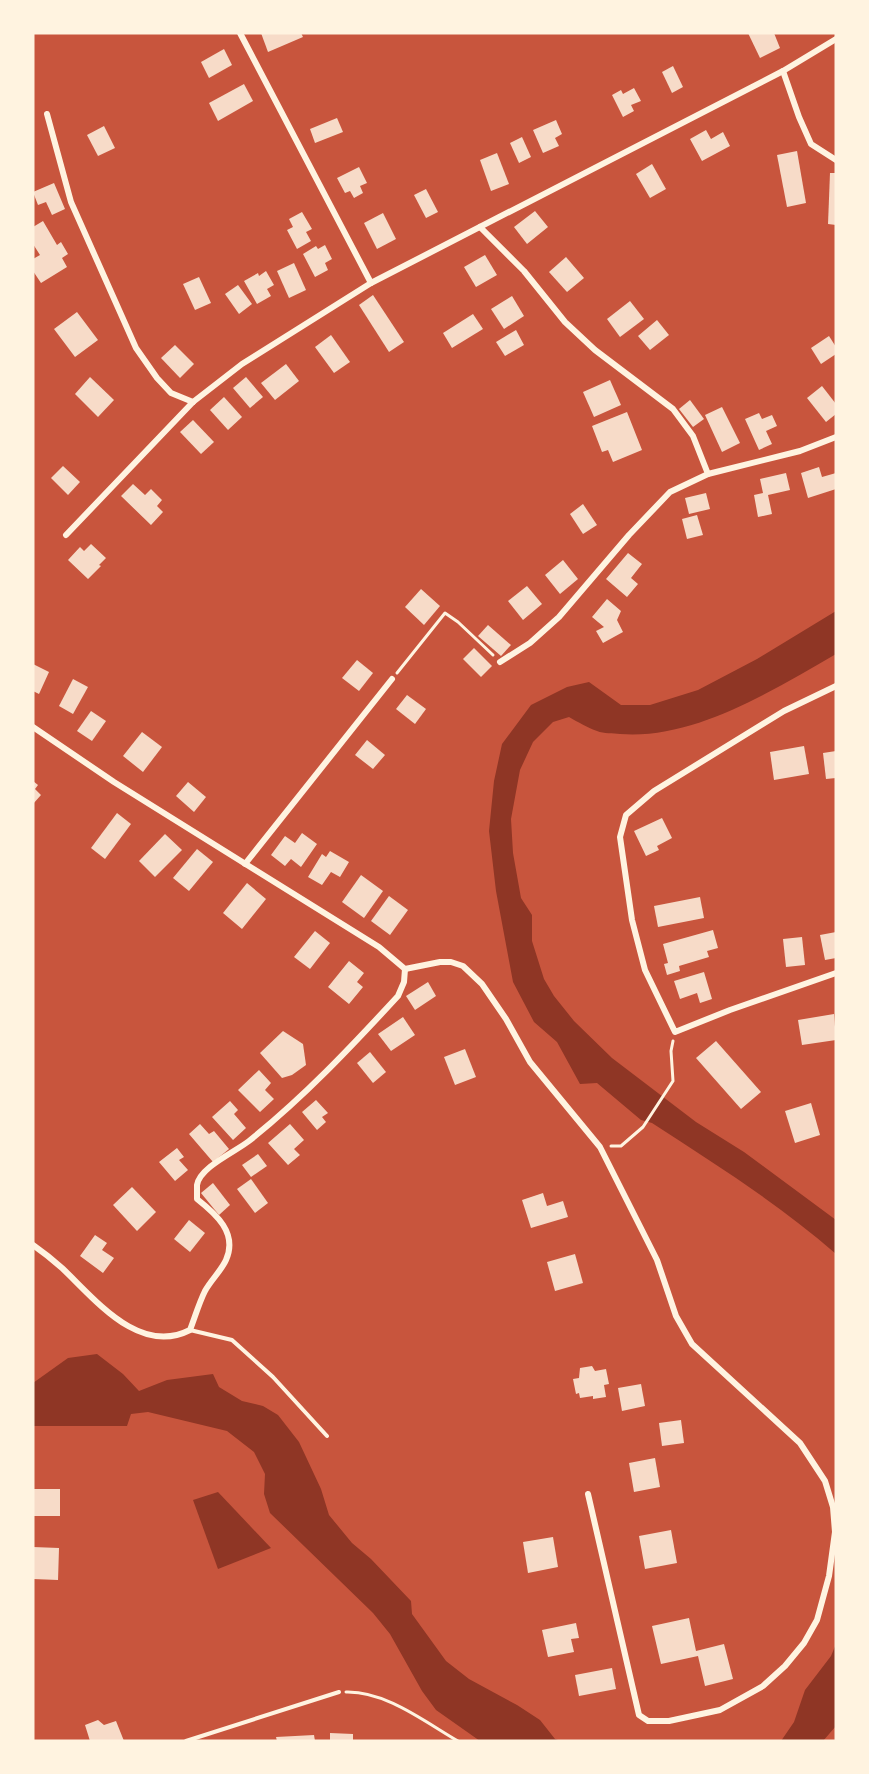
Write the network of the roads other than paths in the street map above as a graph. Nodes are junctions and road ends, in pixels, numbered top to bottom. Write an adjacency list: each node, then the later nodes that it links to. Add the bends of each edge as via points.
1 (240, 33): 7 (street)
2 (836, 39): 3 (street)
3 (783, 70): 5 (street, via 811,144); 6 (street)
4 (48, 114): 8 (street, via 72,202 136,348 171,393)
5 (836, 160)
6 (480, 227): 7 (street); 10 (street, via 524,271 565,322 673,410 693,436)
7 (370, 283): 8 (street, via 242,364)
8 (193, 402): 11 (street)
9 (836, 437): 10 (street, via 800,451)
10 (708, 474): 12 (street, via 670,492 559,617 530,643)
11 (66, 535)
12 (500, 662)
13 (392, 680): 16 (street)
14 (836, 686): 18 (street, via 784,711 654,791 626,816 620,837 632,920 645,970 675,1032)
15 (33, 727): 16 (street)
16 (245, 864): 17 (street, via 379,947)
17 (405, 969): 20 (street, via 398,996 338,1062 294,1104 247,1143 207,1169 197,1182 197,1199 222,1220 229,1246 226,1260 206,1290); 22 (street, via 451,962 463,966 482,984 530,1062 600,1147 657,1260 676,1316 692,1344 800,1443 825,1481 835,1532 818,1620 785,1666 763,1686 720,1710 669,1721 648,1721 639,1715)
18 (836, 973)
19 (33, 1245): 20 (street, via 113,1318 162,1337)
20 (190, 1330): 21 (lane, via 232,1340 273,1377)
21 (327, 1436)
22 (588, 1494)
23 (339, 1692): 24 (lane)
24 (186, 1741)

